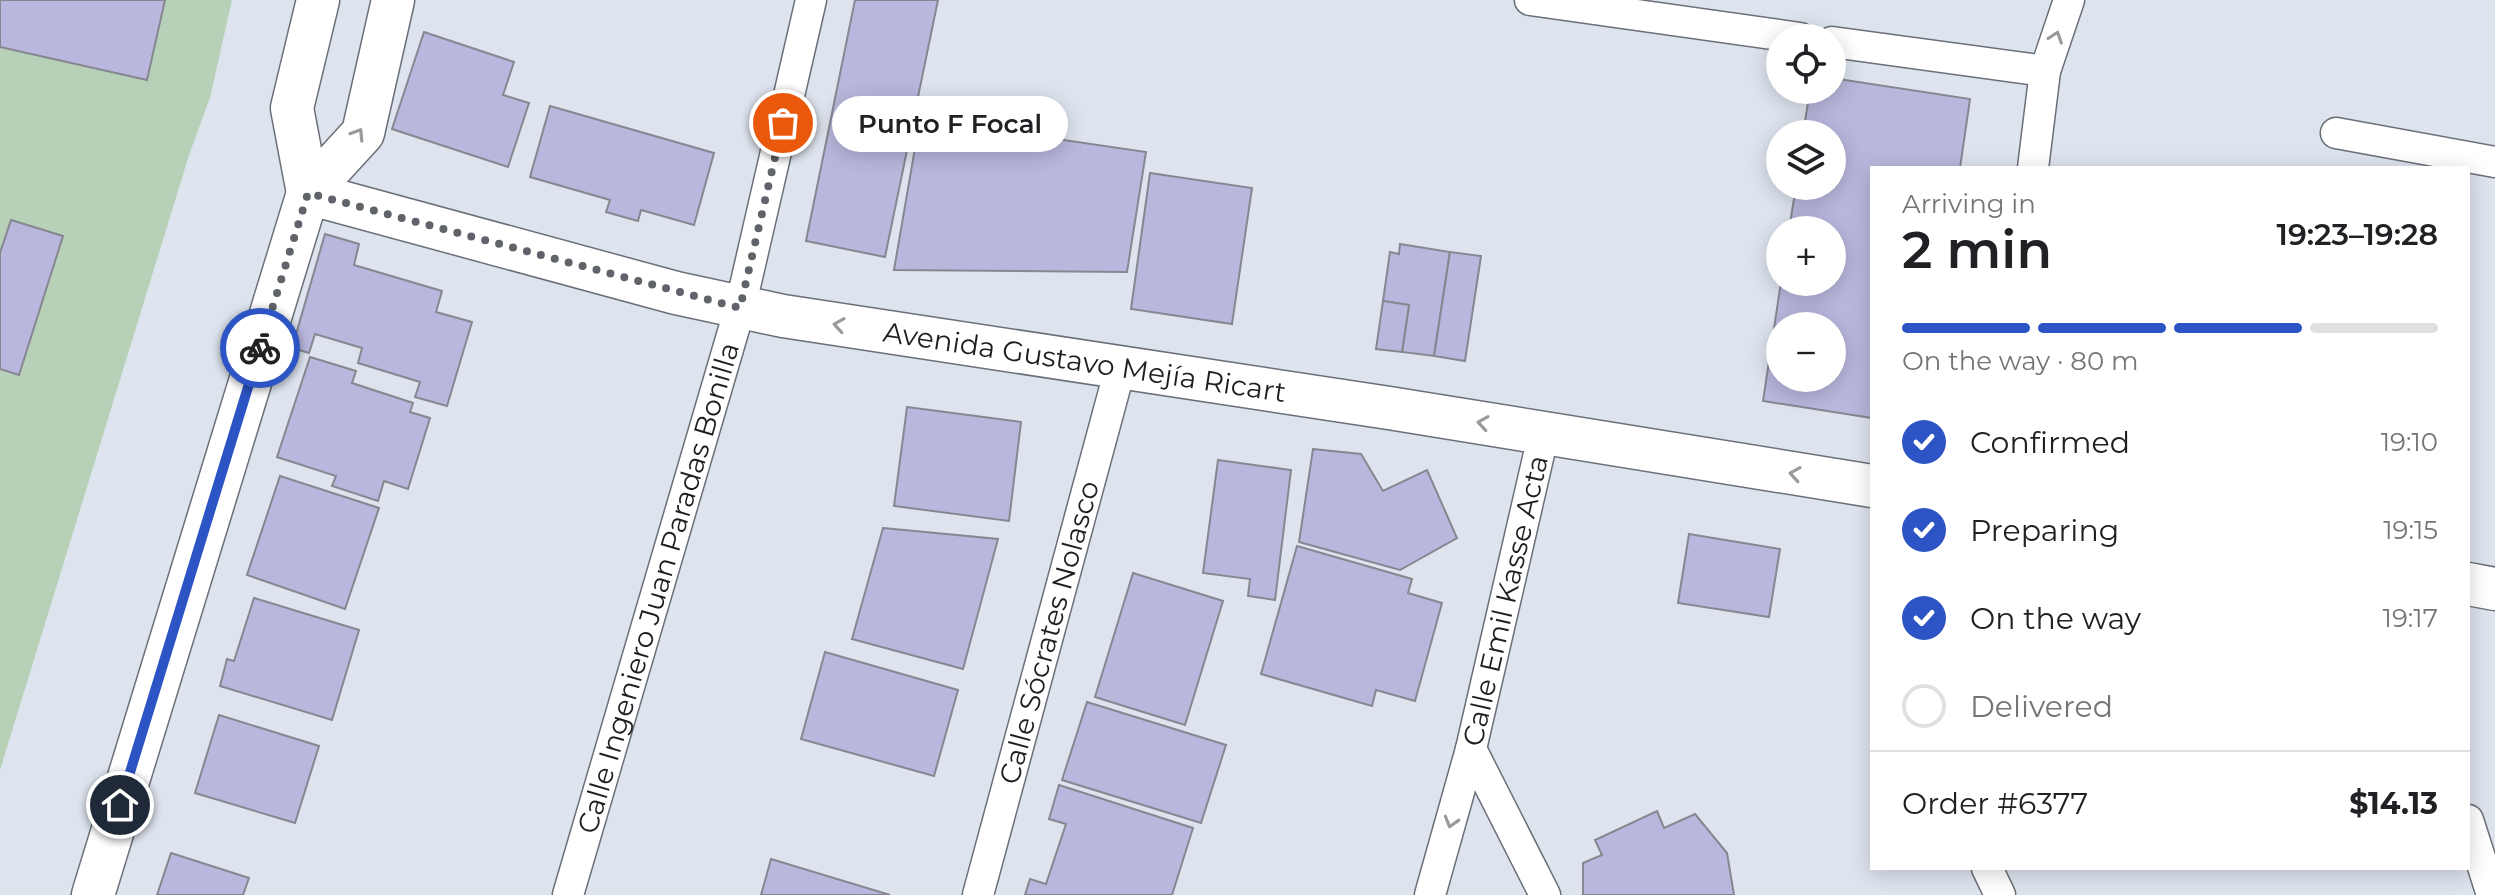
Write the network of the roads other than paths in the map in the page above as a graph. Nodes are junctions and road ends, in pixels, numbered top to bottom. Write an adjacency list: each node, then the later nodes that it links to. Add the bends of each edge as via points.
1 (318, 0): 12 (street, via 292,108)
2 (393, 0): 12 (street, one-way to 2, via 363,133)
3 (811, 0): 13 (street, Calle Ingeniero Juan Paradas Bonilla)
4 (1530, 0): 6 (street)
5 (2069, 0): 8 (street, one-way to 5)
6 (1766, 33)
7 (1846, 44): 8 (street)
8 (2045, 71): 11 (street)
9 (2336, 133): 10 (street)
10 (2495, 162)
11 (2033, 166)
12 (308, 193): 13 (street, Avenida Gustavo Mejía Ricart); 22 (street)
13 (740, 308): 14 (street, Avenida Gustavo Mejía Ricart, one-way to 13); 23 (street, Calle Ingeniero Juan Paradas Bonilla)
14 (1120, 369): 15 (street, Avenida Gustavo Mejía Ricart, one-way to 14); 24 (street, Calle Sócrates Nolasco)
15 (1544, 432): 16 (street, Avenida Gustavo Mejía Ricart, one-way to 15); 19 (street, Calle Emil Kasse Acta)
16 (1870, 486)
17 (2470, 584): 18 (street)
18 (2495, 589)
19 (1471, 749): 25 (street, one-way to 25); 26 (street, Calle Emil Kasse Acta)
20 (2470, 826): 28 (street)
21 (1988, 870): 27 (street)
22 (93, 895)
23 (568, 895)
24 (978, 895)
25 (1430, 895)
26 (1545, 895)
27 (2000, 895)
28 (2492, 895)

